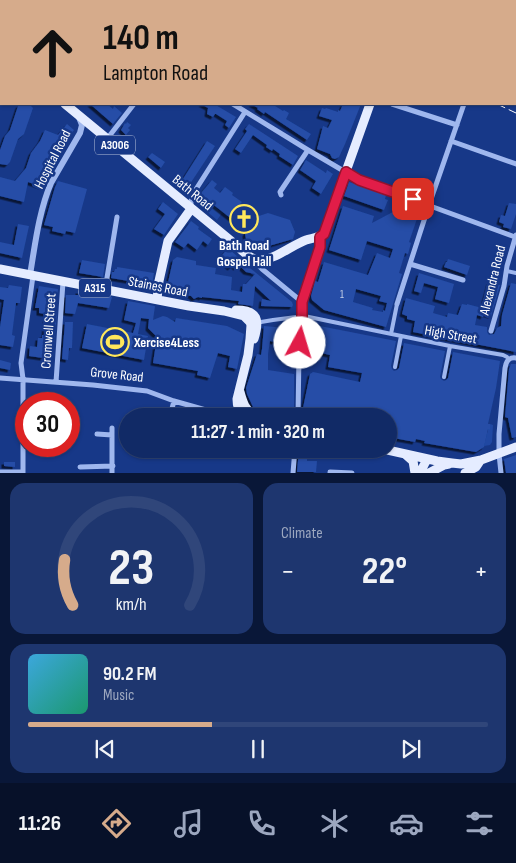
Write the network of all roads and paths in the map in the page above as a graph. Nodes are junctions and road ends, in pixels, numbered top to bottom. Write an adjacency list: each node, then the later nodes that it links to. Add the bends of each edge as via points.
1 (66, 105): 8 (main road, Bath Road / A3006)
2 (133, 105): 12 (street)
3 (235, 105): 7 (street)
4 (370, 105): 16 (main road)
5 (395, 105): 9 (street)
6 (464, 105): 9 (street)
7 (246, 112): 14 (street); 19 (street, via 190,200)
8 (78, 114): 10 (main road, Bath Road / A3006); 11 (street, Hospital Road, via 82,125)
9 (456, 125): 13 (street)
10 (96, 130): 11 (street, via 88,128); 12 (main road, Bath Road / A3006)
11 (80, 133): 28 (street, Hospital Road, via 50,183)
12 (108, 139): 19 (main road, Bath Road / A3006)
13 (451, 141): 15 (street); 18 (street)
14 (308, 150): 16 (street); 17 (street)
15 (516, 164)
16 (346, 172): 18 (street, via 359,180); 22 (main road, via 324,234)
17 (281, 195)
18 (429, 205): 21 (street); 24 (street)
19 (192, 209): 23 (main road, Bath Road / A3006); 32 (main road, via 168,241)
20 (117, 218): 31 (street)
21 (515, 236): 26 (street, Alexandra Road)
22 (320, 237): 23 (main road, via 304,240 268,258); 33 (street, via 320,247)
23 (256, 260): 33 (street, Bath Road, via 262,269)
24 (410, 264): 29 (street); 34 (street)
25 (0, 269): 28 (main road, Staines Road / A315)
26 (507, 271): 27 (street); 37 (street, Alexandra Road)
27 (516, 273)
28 (32, 276): 30 (main road, Staines Road / A315); 46 (street)
29 (463, 280)
30 (63, 282): 31 (main road, Staines Road / A315); 47 (street, Cromwell Street)
31 (105, 290): 32 (main road, Staines Road / A315)
32 (157, 299): 48 (main road, Staines Road / A315, via 253,314 258,326)
33 (302, 302): 35 (street)
34 (397, 304): 38 (street)
35 (302, 316): 36 (street, High Street); 38 (street, High Street); 54 (street)
36 (261, 322)
37 (491, 331)
38 (391, 334): 39 (street, High Street)
39 (401, 336): 40 (street, High Street); 43 (street)
40 (450, 346): 41 (street, High Street); 44 (street)
41 (507, 357)
42 (516, 358): 59 (street, via 506,363)
43 (395, 367)
44 (444, 377)
45 (0, 378): 46 (street, Grove Road)
46 (23, 379): 47 (street, Grove Road); 68 (street)
47 (56, 382): 49 (street, Grove Road, via 147,391)
48 (239, 390): 52 (main road, Staines Road / A315); 53 (main road)
49 (174, 401): 50 (street); 51 (street, Grove Road)
50 (172, 408)
51 (199, 408)
52 (237, 408)
53 (245, 408)
54 (298, 408)
55 (98, 434): 64 (street, via 112,431)
56 (516, 447): 59 (main road)
57 (397, 452): 58 (main road)
58 (403, 453): 61 (main road); 73 (main road, via 413,461)
59 (499, 454): 62 (main road); 78 (street)
60 (295, 458): 71 (street)
61 (428, 459): 63 (main road); 74 (main road); 75 (main road)
62 (480, 461): 63 (main road); 77 (main road)
63 (452, 463): 76 (main road)
64 (112, 466): 66 (street); 70 (street)
65 (80, 467): 66 (street)
66 (88, 470)
67 (0, 472): 68 (street)
68 (23, 472)
69 (330, 472): 72 (street)
70 (112, 473)
71 (294, 473)
72 (352, 473)
73 (415, 473)
74 (420, 473)
75 (424, 473)
76 (429, 473)
77 (465, 473)
78 (501, 473)

